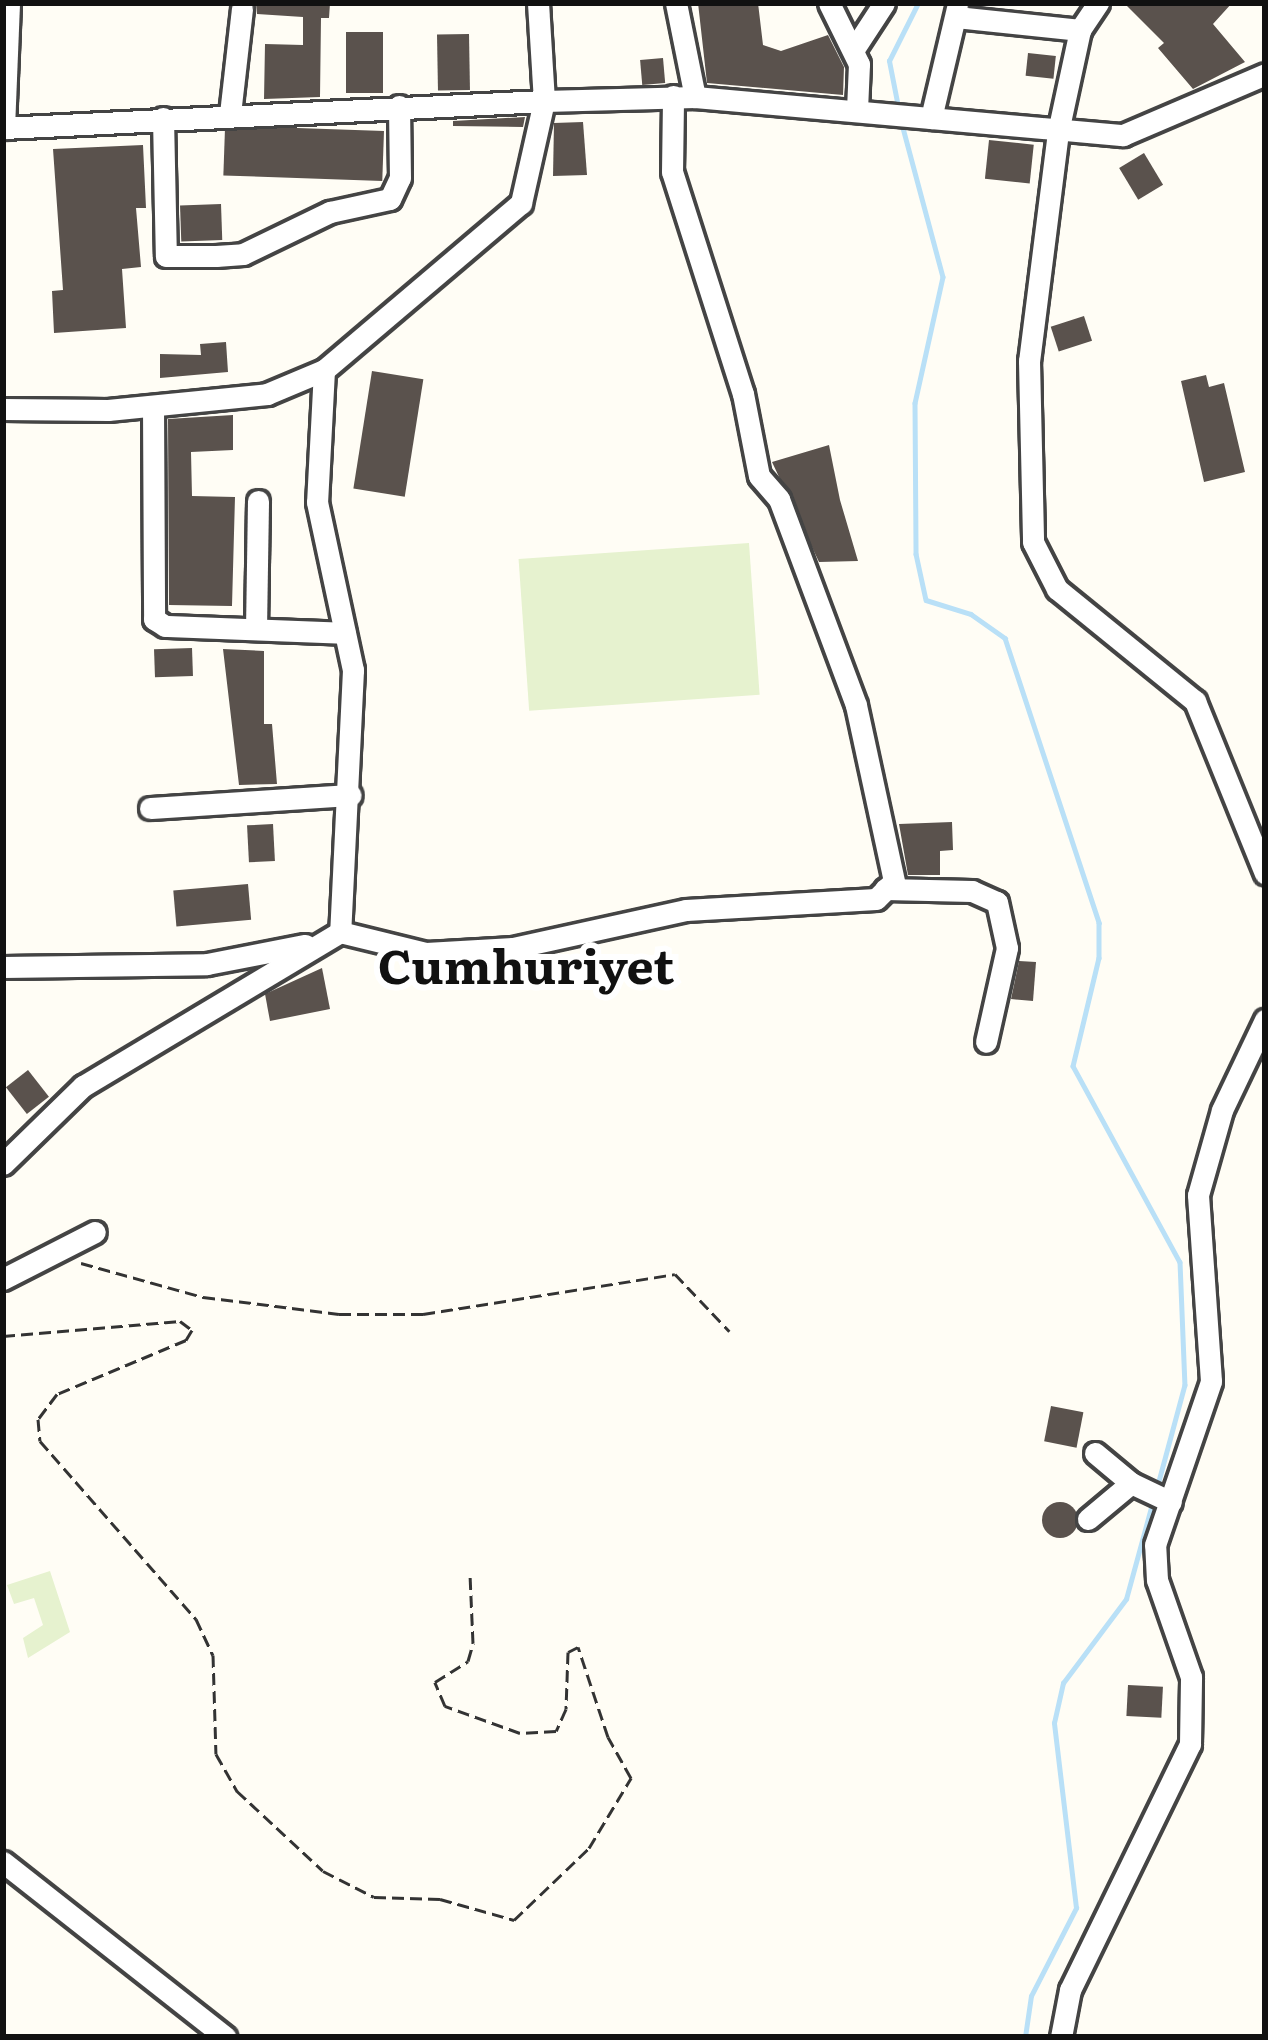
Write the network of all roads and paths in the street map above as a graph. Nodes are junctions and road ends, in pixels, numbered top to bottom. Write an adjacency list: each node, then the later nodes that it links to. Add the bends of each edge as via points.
1 (9, 3): 19 (street)
2 (538, 3): 13 (street)
3 (676, 3): 12 (street)
4 (829, 3): 10 (street)
5 (884, 3): 10 (street)
6 (1098, 3): 9 (street)
7 (242, 9): 16 (street)
8 (956, 10): 9 (street); 17 (street)
9 (1080, 30): 20 (street)
10 (854, 49): 15 (street)
11 (1265, 74): 20 (street, via 1123,135)
12 (684, 96): 13 (street); 15 (street); 30 (street, via 672,172 743,394 759,476 779,500 856,705 894,881)
13 (544, 101): 14 (street); 21 (street, via 521,203)
14 (399, 106): 16 (street); 18 (street, via 400,178 390,199 330,212 242,254 216,256 166,256)
15 (864, 111): 17 (street)
16 (230, 114): 18 (street)
17 (920, 117): 20 (street)
18 (163, 118): 19 (street)
19 (3, 128)
20 (1058, 132): 29 (street, via 1029,361 1033,542 1057,590 1195,701)
21 (324, 370): 22 (street, via 267,394); 26 (street, via 316,502)
22 (153, 406): 23 (street); 25 (street, via 154,619)
23 (3, 409)
24 (258, 501): 25 (street)
25 (256, 629): 26 (street)
26 (345, 633): 27 (street, via 353,670)
27 (351, 795): 28 (street); 31 (street)
28 (150, 808)
29 (1265, 873)
30 (885, 889): 31 (street, via 876,899 686,910 513,948 427,953); 34 (street, via 972,891 997,902 1007,948)
31 (331, 937): 32 (street, via 207,964); 35 (street, via 83,1086)
32 (3, 967)
33 (1265, 1020): 43 (street, via 1222,1110 1198,1195 1211,1382)
34 (986, 1042)
35 (3, 1164)
36 (94, 1232): 38 (street)
37 (75, 1262): 39 (path, via 203,1297 339,1314 423,1314 675,1274)
38 (3, 1280)
39 (729, 1331)
40 (3, 1336): 45 (path, via 180,1321 192,1330 186,1340 57,1394 38,1419 40,1441 196,1619 213,1655 216,1754 237,1791 323,1871 374,1898 440,1899 514,1919 589,1848 632,1778 608,1737 578,1647 568,1652 566,1708 556,1731 520,1733 445,1706 435,1682 468,1661 473,1643)
41 (1095, 1453): 42 (street)
42 (1131, 1484): 43 (street); 44 (street)
43 (1171, 1502): 48 (street, via 1155,1545 1157,1580 1191,1677 1190,1744 1070,1990)
44 (1088, 1519)
45 (470, 1575)
46 (3, 1862): 47 (street)
47 (225, 2037)
48 (1061, 2037)

